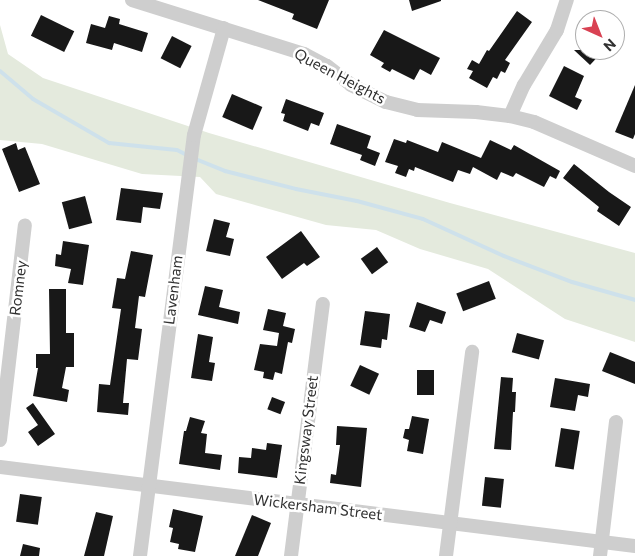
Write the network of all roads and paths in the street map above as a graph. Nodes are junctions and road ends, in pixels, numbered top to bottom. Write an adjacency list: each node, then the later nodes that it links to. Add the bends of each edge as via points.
1 (132, 0): 3 (street, Queen Heights)
2 (567, 0): 4 (street, via 557,30 524,85)
3 (224, 28): 4 (street, Queen Heights, via 304,54 366,94 400,107); 12 (street, Lavenham, via 194,135 188,170)
4 (510, 116): 5 (street, Queen Heights, via 555,130)
5 (635, 166)
6 (25, 225): 10 (street, Romney)
7 (323, 304): 13 (street, Kingsway Street)
8 (472, 352): 14 (street)
9 (616, 422): 16 (street)
10 (0, 440)
11 (0, 467): 12 (street, Wickersham Street)
12 (148, 486): 13 (street, Wickersham Street); 17 (street, Lavenham)
13 (297, 504): 14 (street, Wickersham Street); 18 (street, Kingsway Street)
14 (450, 523): 16 (street, Wickersham Street); 19 (street)
15 (635, 546): 16 (street, Wickersham Street)
16 (600, 549)
17 (140, 556)
18 (291, 556)
19 (446, 556)

